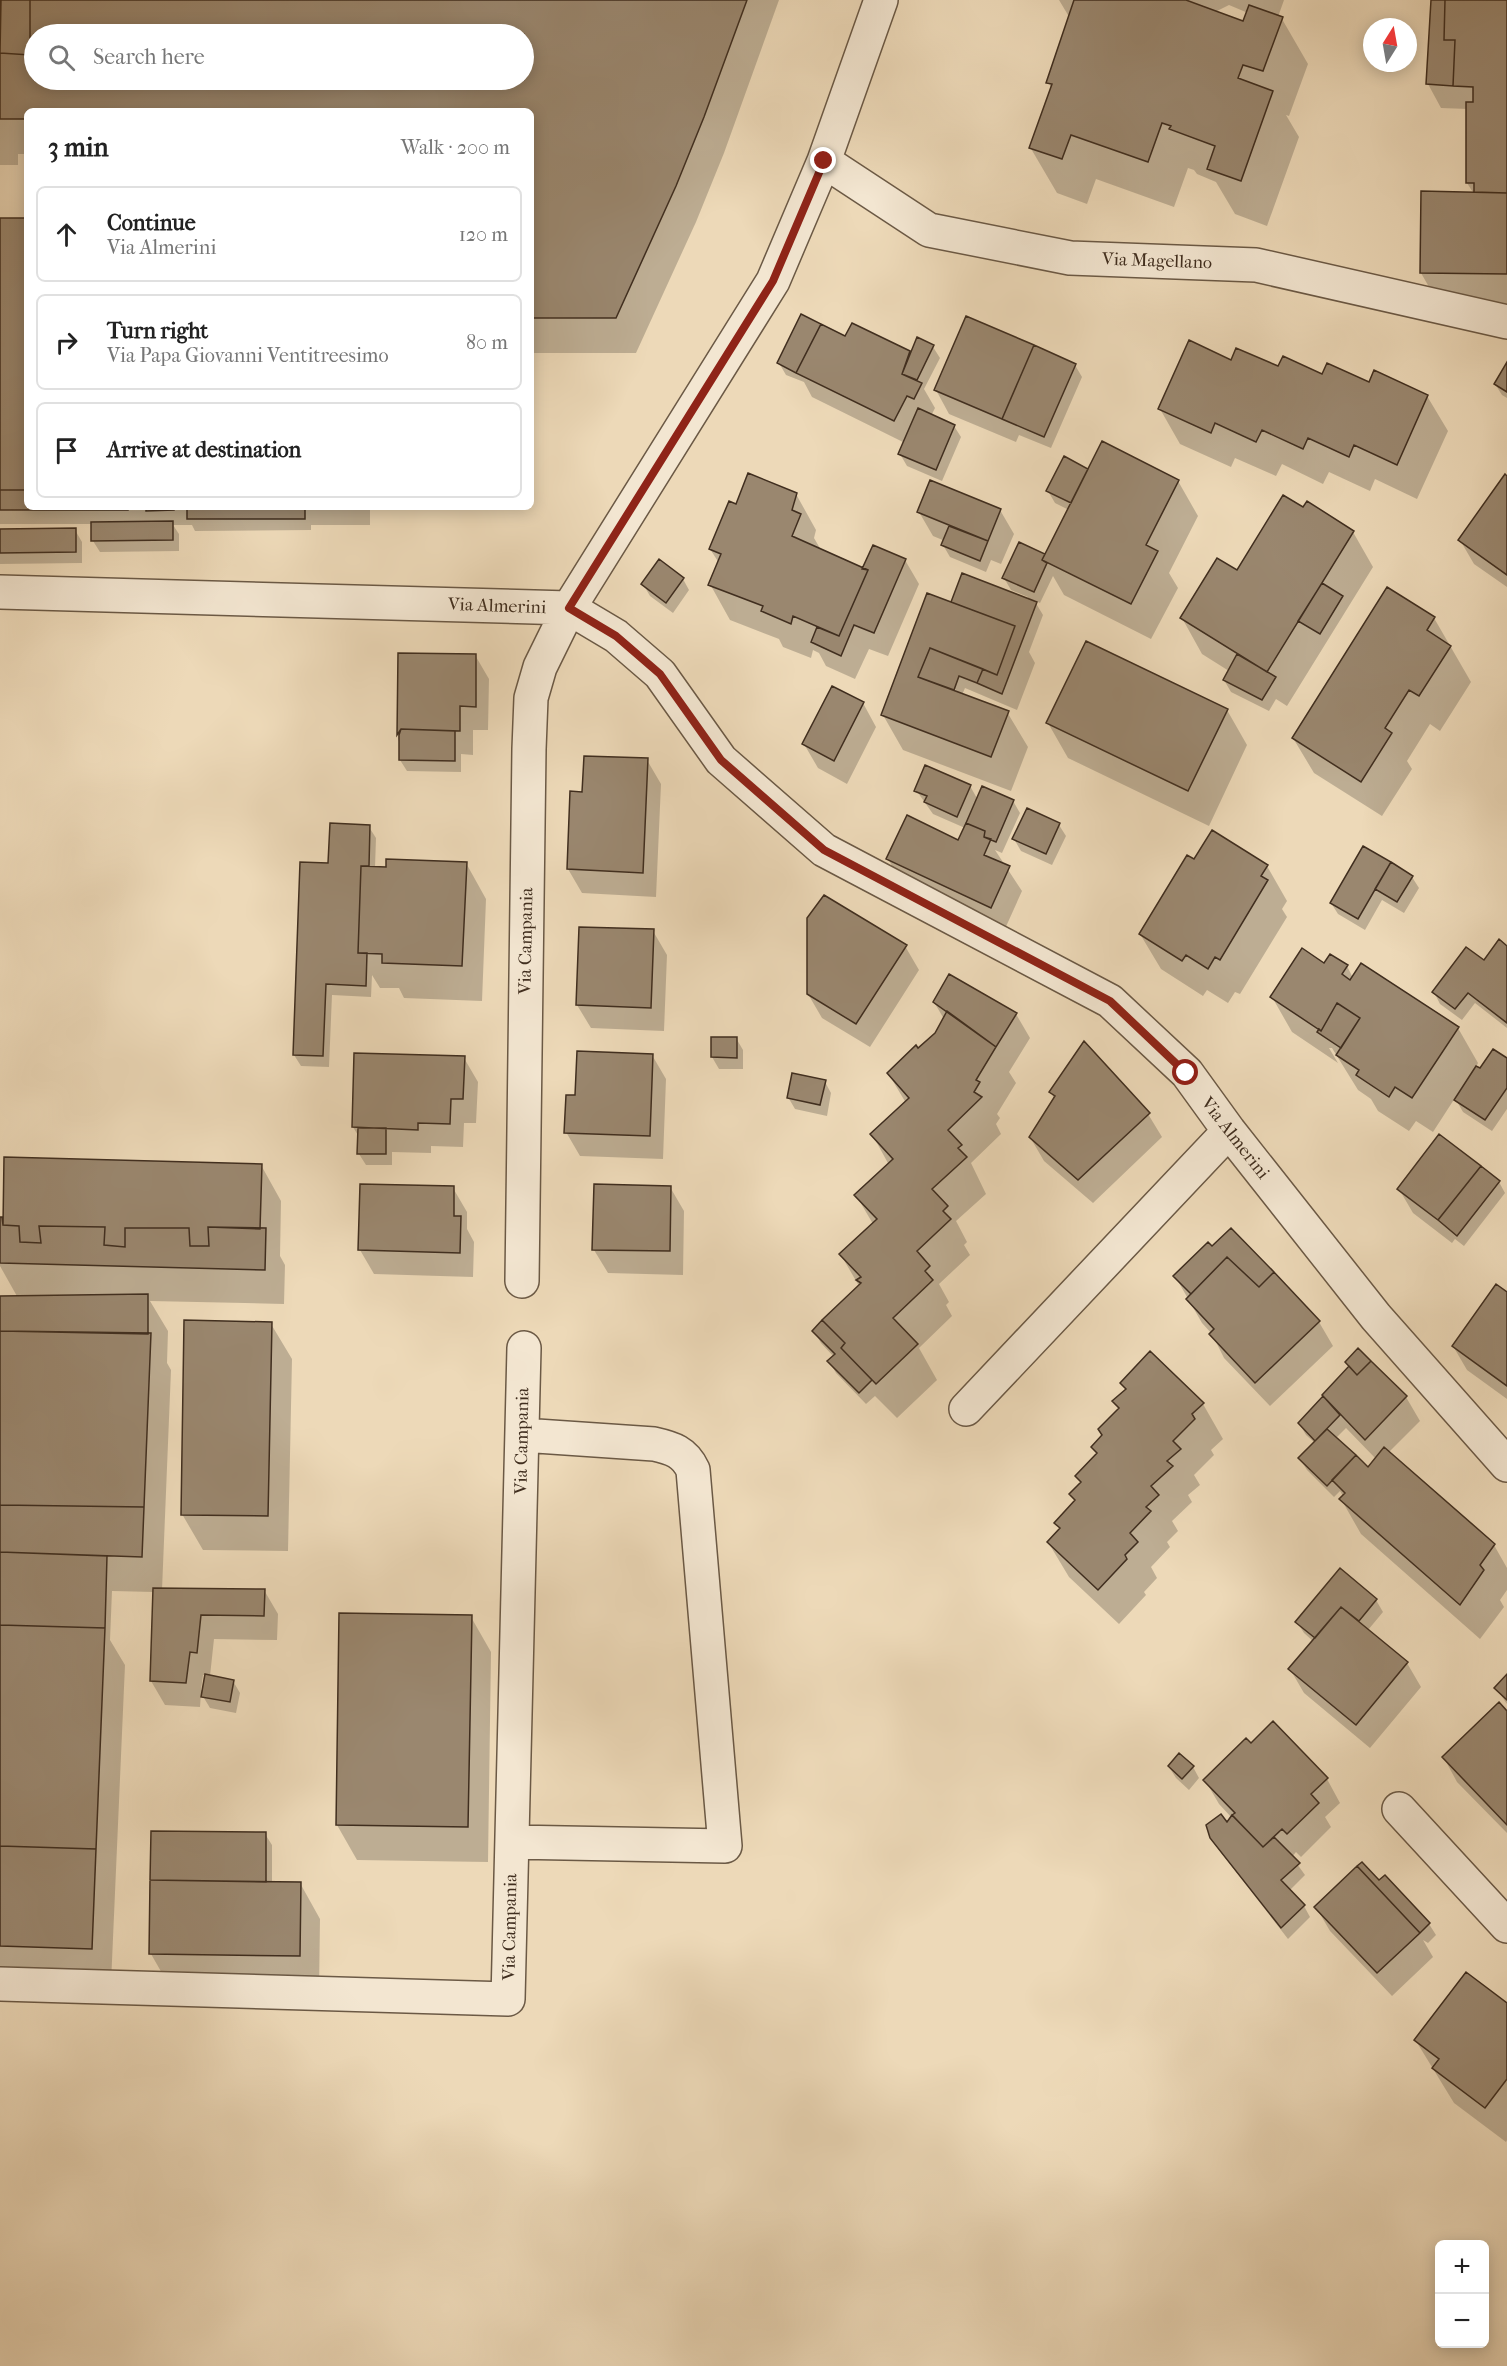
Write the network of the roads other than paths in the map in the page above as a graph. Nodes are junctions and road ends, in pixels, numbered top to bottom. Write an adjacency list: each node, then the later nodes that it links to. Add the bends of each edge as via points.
1 (881, 0): 2 (street, Via Campania)
2 (824, 161): 3 (street, Via Magellano, via 929,230 1071,258 1256,265); 5 (street, Via Campania, via 773,281)
3 (1507, 322)
4 (0, 592): 5 (street, Via Almerini)
5 (569, 608): 6 (street, Via Almerini, via 616,636 660,674 721,760 824,850 1110,1001 1186,1073); 7 (street, Via Campania, via 540,667 531,698)
6 (1229, 1131): 9 (street); 11 (street, Via Almerini, via 1376,1317)
7 (522, 1281)
8 (524, 1348): 10 (street, Via Campania)
9 (966, 1409)
10 (522, 1435): 13 (street, Via Campania); 13 (street, via 654,1444 669,1447 688,1459 693,1470 725,1846)
11 (1507, 1465)
12 (1399, 1809): 14 (street)
13 (512, 1842): 15 (street, Via Campania, via 508,1999)
14 (1507, 1926)
15 (0, 1984)

